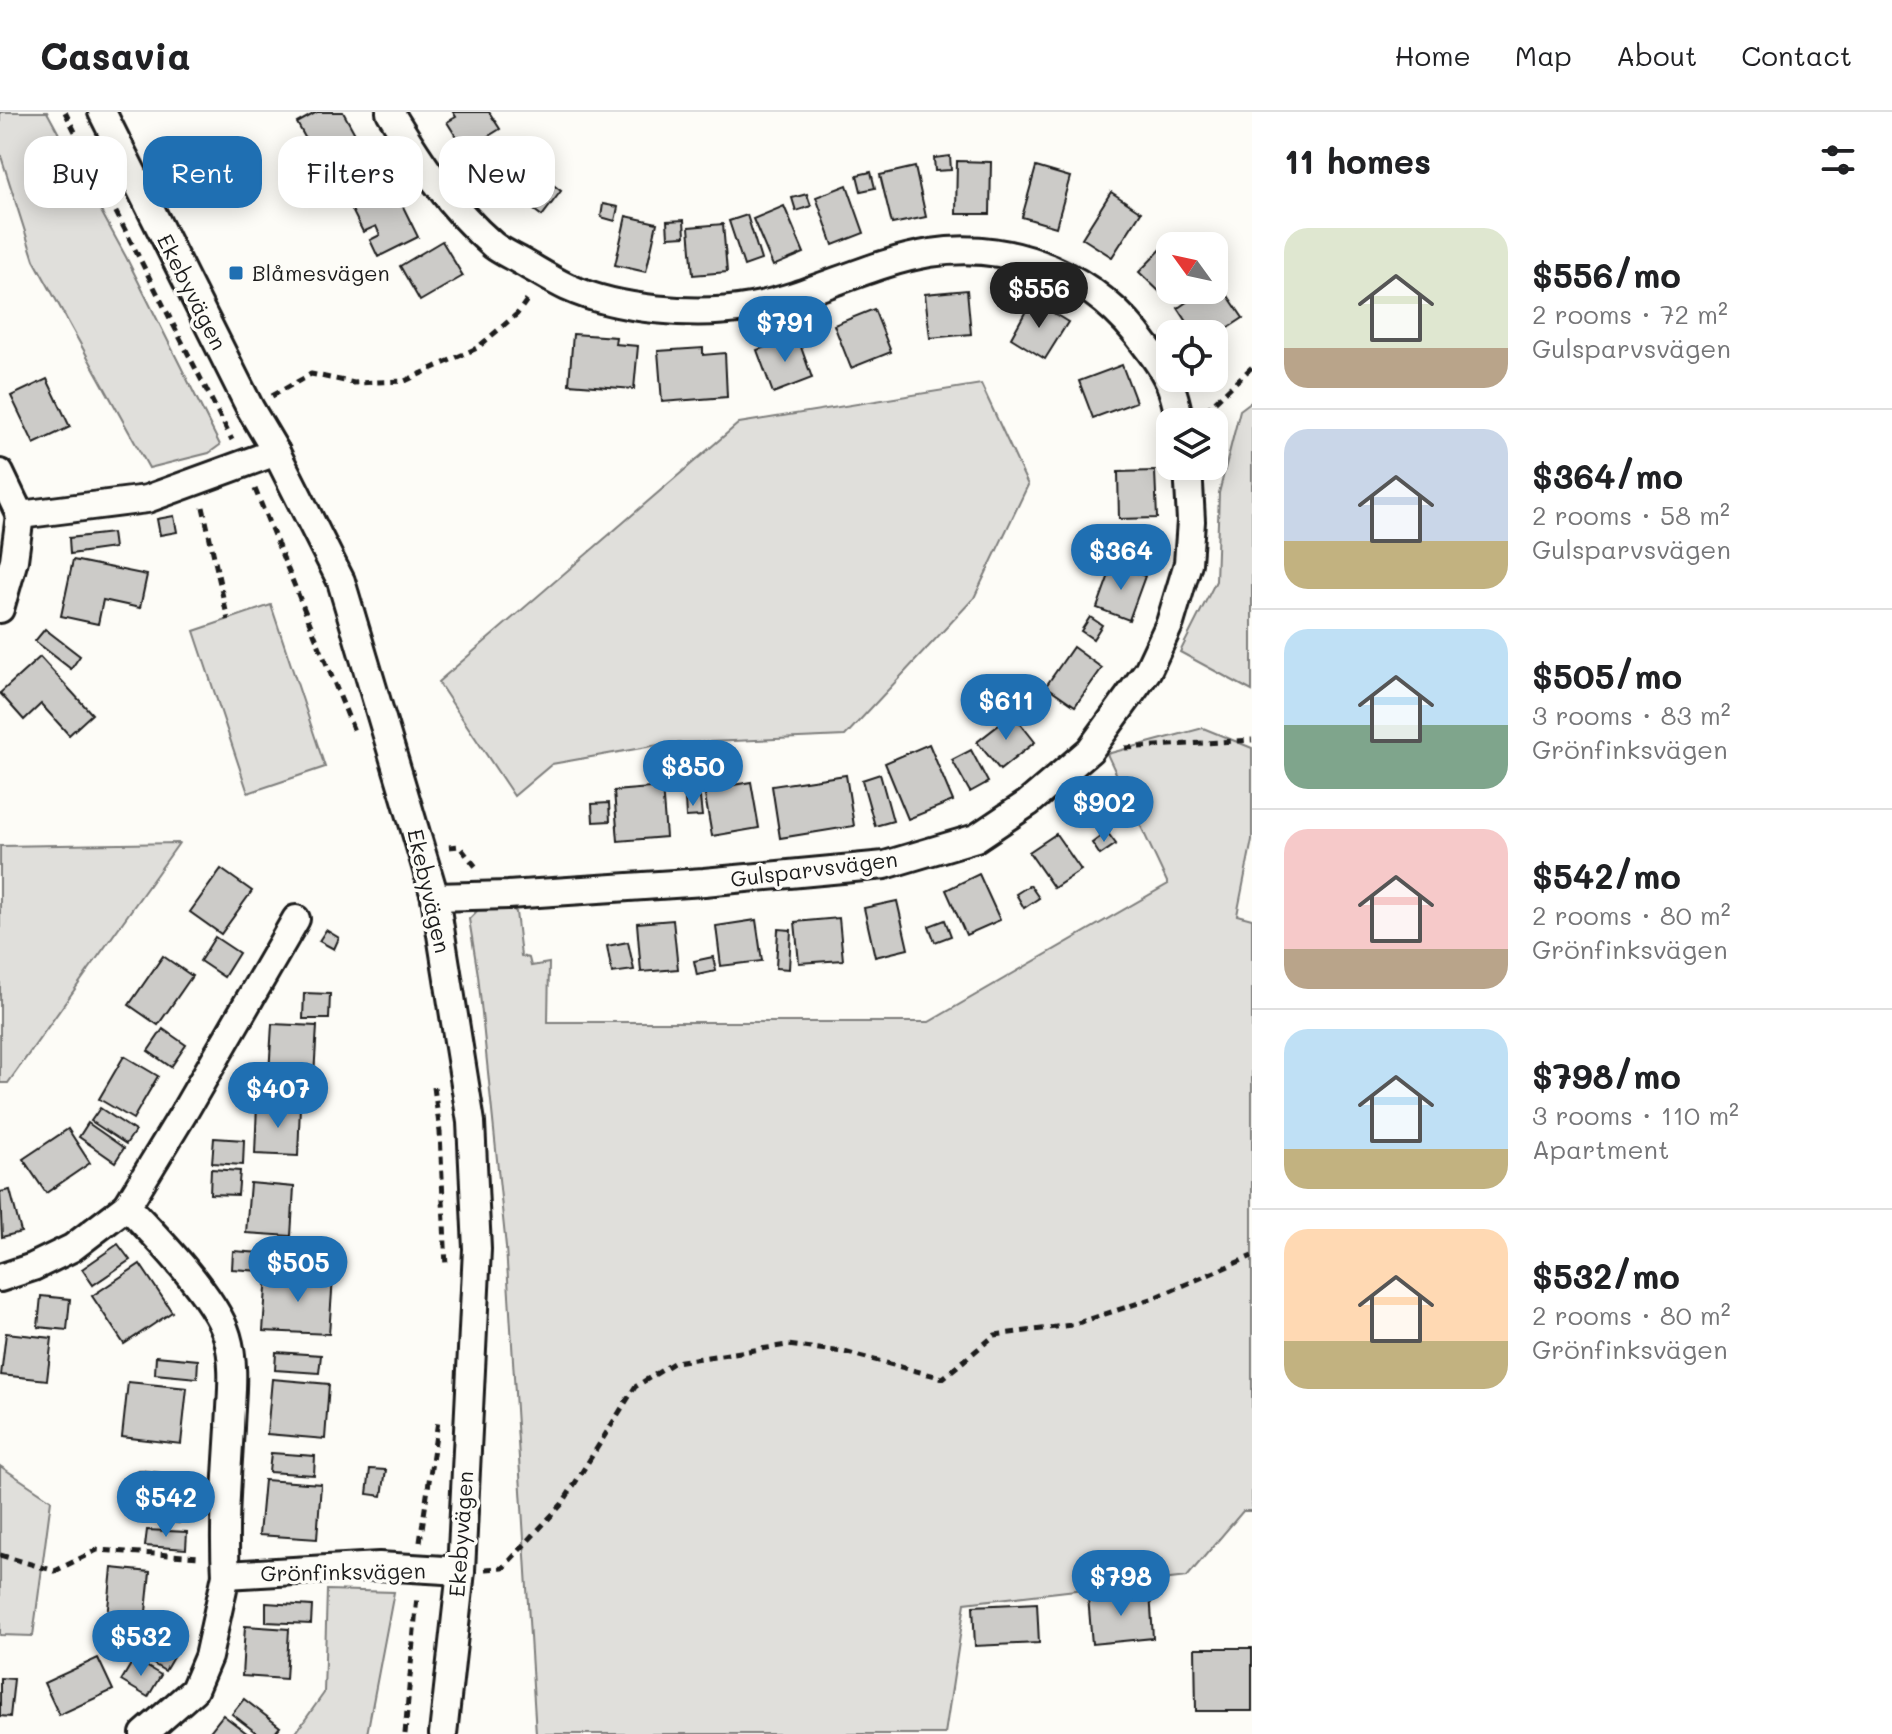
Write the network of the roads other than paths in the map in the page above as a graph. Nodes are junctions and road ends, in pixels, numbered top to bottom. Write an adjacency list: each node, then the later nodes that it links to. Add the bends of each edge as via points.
1 (102, 112): 4 (street, Ekebyvägen)
2 (390, 112): 3 (street, via 453,206 495,247 569,288 616,302 706,312 752,307 929,253 1014,255 1051,268 1108,301 1137,332)
3 (1185, 408)
4 (276, 452): 7 (street, via 147,499); 9 (street, Ekebyvägen, via 341,581)
5 (0, 473): 7 (street)
6 (1189, 480): 9 (street, Gulsparvsvägen, via 1188,563 1170,623 1148,670 1090,750 1028,803 976,838 885,865 704,882)
7 (20, 515): 8 (street)
8 (0, 609)
9 (435, 897): 14 (street, Ekebyvägen, via 471,1122 477,1249)
10 (296, 919): 11 (street, via 288,950)
11 (127, 1206): 12 (street, via 72,1248); 13 (street, via 206,1299 227,1335 233,1368)
12 (0, 1278)
13 (226, 1567): 14 (street, Grönfinksvägen); 15 (street, via 208,1657 194,1690)
14 (461, 1571): 16 (street, Ekebyvägen)
15 (144, 1734)
16 (443, 1734)

